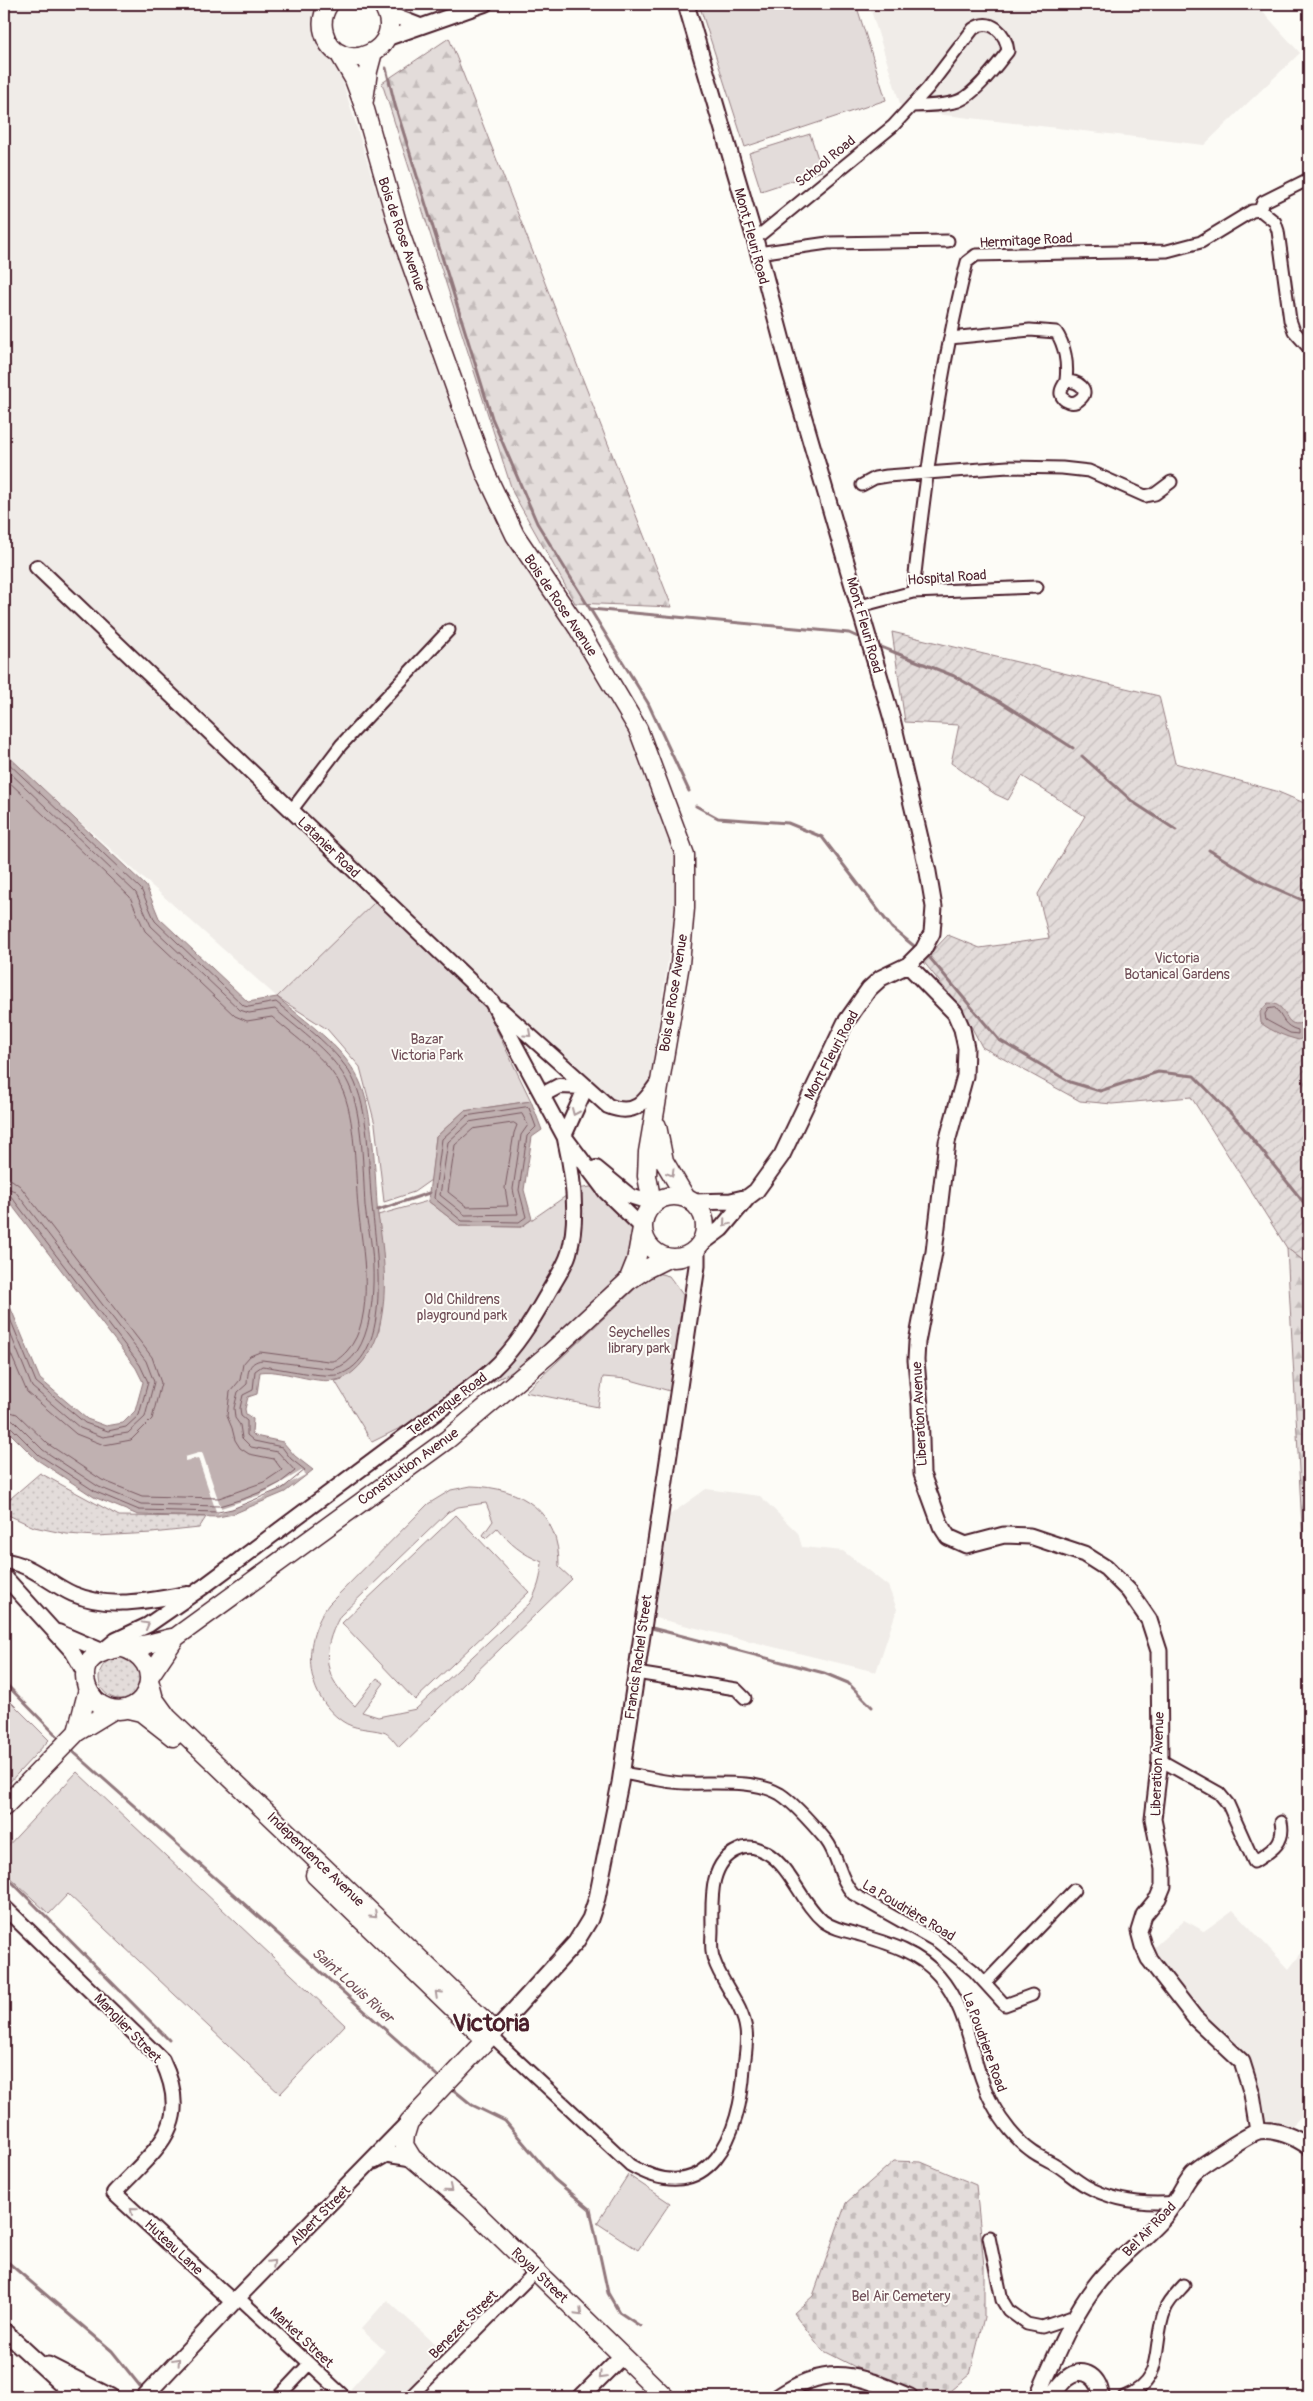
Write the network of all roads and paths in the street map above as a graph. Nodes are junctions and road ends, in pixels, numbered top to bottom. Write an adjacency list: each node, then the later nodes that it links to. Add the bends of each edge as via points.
1 (329, 4): 7 (main road, Bois de Rose Avenue, via 322,27 329,44)
2 (485, 4): 5 (street)
3 (686, 4): 13 (main road, Mont Fleuri Road)
4 (383, 6): 5 (street, via 397,17); 6 (main road, Bois de Rose Avenue, via 388,24)
5 (420, 26): 6 (street)
6 (379, 46): 7 (main road, via 356,57); 8 (main road, Bois de Rose Avenue, via 364,88)
7 (339, 53): 8 (main road, Bois de Rose Avenue)
8 (364, 106): 28 (main road, Bois de Rose Avenue, via 400,233 486,474 515,535 578,628 638,730 685,855 680,964)
9 (913, 106): 9 (street, School Road, via 973,28 988,24 1006,40 1008,51 965,98 956,102); 13 (street, School Road)
10 (1309, 179): 11 (street, Hermitage Road, via 1263,202)
11 (1260, 210): 14 (street, Hermitage Road, via 1252,211 1201,242 1167,250 976,255 967,262); 15 (street, via 1275,222 1290,320 1294,331)
12 (948, 241): 13 (street)
13 (756, 246): 23 (main road, Mont Fleuri Road)
14 (950, 338): 16 (street, via 1030,330 1056,332 1065,354); 17 (street, Hermitage Road)
15 (1309, 348)
16 (1066, 382)
17 (926, 475): 18 (street, via 1008,467 1062,468 1089,471 1145,496 1154,494); 19 (street, via 887,476); 22 (street, Hermitage Road)
18 (1171, 482)
19 (862, 484)
20 (37, 567): 25 (street, Latanier Road)
21 (1037, 587): 22 (street, Hospital Road)
22 (913, 592): 23 (street, Hospital Road)
23 (860, 606): 26 (main road, Mont Fleuri Road, via 892,719 934,907 932,933 923,950)
24 (449, 630): 25 (street, via 341,745)
25 (292, 811): 27 (street, Latanier Road)
26 (908, 965): 34 (main road, Mont Fleuri Road, via 881,978 845,1023 782,1155); 53 (main road, Liberation Avenue, via 955,1013 966,1048 965,1076 947,1142 934,1252 917,1342 922,1474 941,1526 948,1537 958,1543 966,1545 1004,1535 1030,1536 1084,1554 1106,1568 1129,1591 1149,1620 1159,1651)
27 (492, 1002): 29 (street, one-way to 29); 30 (street, Latanier Road)
28 (659, 1081): 29 (street, via 644,1102 624,1110 608,1106); 31 (main road, Bois de Rose Avenue)
29 (586, 1088): 30 (street, via 559,1086); 32 (street, one-way to 32)
30 (542, 1094): 32 (street, Latanier Road)
31 (655, 1110): 35 (main road, Bois de Rose Avenue, one-way to 35, via 664,1161); 36 (main road, Bois de Rose Avenue, via 647,1176)
32 (564, 1136): 33 (street, Latanier Road); 43 (street, Telemaque Road, via 573,1192 573,1231 569,1253 530,1324 511,1350 492,1370 456,1398)
33 (582, 1157): 36 (street, Latanier Road, via 630,1196); 37 (street, Latanier Road, via 606,1192)
34 (748, 1197): 35 (main road, via 731,1201); 38 (main road, Mont Fleuri Road, one-way to 38, via 721,1229)
35 (689, 1200): 36 (main road, via 668,1196); 38 (main road, via 699,1208 705,1226)
36 (652, 1204): 37 (main road)
37 (642, 1228): 39 (main road, via 650,1248); 40 (main road, Constitution Avenue)
38 (699, 1246): 39 (main road, via 684,1257); 47 (main road, Francis Rachel Street)
39 (668, 1258): 40 (main road, Constitution Avenue)
40 (628, 1281): 45 (main road, Constitution Avenue, via 550,1353 448,1439)
41 (4, 1561): 43 (street, Telemaque Road, via 35,1572 75,1594 105,1602 140,1602)
42 (4, 1576): 44 (street)
43 (194, 1594): 46 (street, Telemaque Road, one-way to 43, via 116,1640)
44 (55, 1631): 46 (street); 49 (street, via 72,1651)
45 (176, 1637): 46 (main road, Constitution Avenue); 48 (main road, Constitution Avenue)
46 (109, 1649): 48 (main road, via 131,1650 140,1656); 49 (main road, via 91,1661)
47 (636, 1673): 50 (street, via 736,1689); 54 (main road, Francis Rachel Street)
48 (150, 1678): 51 (main road, via 147,1692 139,1702); 61 (main road, Independence Avenue, one-way to 61, via 154,1699 167,1717)
49 (87, 1682): 51 (main road, via 93,1699 102,1706); 52 (main road)
50 (745, 1698)
51 (121, 1709): 52 (main road); 61 (main road, Independence Avenue, one-way to 51, via 161,1726 141,1712)
52 (75, 1734): 55 (main road)
53 (1160, 1760): 56 (street, via 1219,1793 1228,1804 1254,1862 1280,1841); 63 (main road, Liberation Avenue, via 1154,1818 1163,1886 1144,1915 1139,1931 1142,1946 1195,2018 1242,2062 1251,2087)
54 (622, 1773): 59 (street, La Poudrière Road, via 685,1783 718,1781 780,1794 826,1840 847,1888 853,1894 938,1942); 61 (main road, Francis Rachel Street, via 602,1878 590,1918 576,1942)
55 (4, 1807)
56 (1280, 1822)
57 (1074, 1890): 59 (street)
58 (4, 1907): 67 (street, Manglier Street, via 146,2043 162,2060 170,2077 176,2102 170,2128 158,2146)
59 (985, 1983): 60 (street, La Poudrière Road, via 1005,2005)
60 (1032, 1996)
61 (492, 2037): 62 (main road, Albert Street); 68 (street, La Poudriere Road, via 630,2165 649,2176 671,2178 694,2175 707,2168 728,2142 743,2096 746,2030 712,1957 714,1880 721,1862 732,1852 743,1847 755,1848 770,1854 816,1915 828,1924 897,1947 923,1961 938,1975 955,1998 992,2104 1033,2152 1086,2186 1120,2199 1154,2204)
62 (409, 2122): 65 (main road, via 404,2146); 66 (main road, Albert Street)
63 (1258, 2131): 64 (main road, via 1282,2134); 68 (main road, Bel Air Road, via 1203,2164 1193,2173)
64 (1309, 2147)
65 (412, 2158): 66 (main road, via 386,2154); 70 (main road, Royal Street, one-way to 70, via 471,2208)
66 (373, 2162): 72 (main road, Albert Street, one-way to 66)
67 (114, 2193): 72 (street, Huteau Lane, one-way to 67)
68 (1176, 2202): 73 (main road, Bel Air Road, via 1099,2281)
69 (989, 2237): 73 (street, via 1002,2300 1008,2310 1027,2324 1042,2327)
70 (536, 2271): 76 (main road, Royal Street, one-way to 76); 83 (street, Benezet Street)
71 (1184, 2285): 91 (street, via 1165,2309 1153,2374 1138,2391)
72 (235, 2300): 77 (street, Market Street); 80 (main road, Albert Street, one-way to 72)
73 (1075, 2316): 88 (main road, Bel Air Road)
74 (4, 2331): 75 (main road)
75 (27, 2354): 78 (main road); 79 (main road)
76 (622, 2356): 84 (main road, one-way to 84); 85 (main road, Royal Street)
77 (309, 2364): 81 (street); 82 (street, Market Street)
78 (76, 2397)
79 (111, 2397)
80 (144, 2397)
81 (278, 2397)
82 (346, 2397)
83 (410, 2397)
84 (581, 2397)
85 (665, 2397)
86 (778, 2397): 87 (main road, via 810,2381 843,2375 877,2383)
87 (910, 2397)
88 (1040, 2397)
89 (1052, 2397): 90 (main road, via 1068,2378 1082,2372 1099,2383)
90 (1101, 2397)
91 (1124, 2397)

